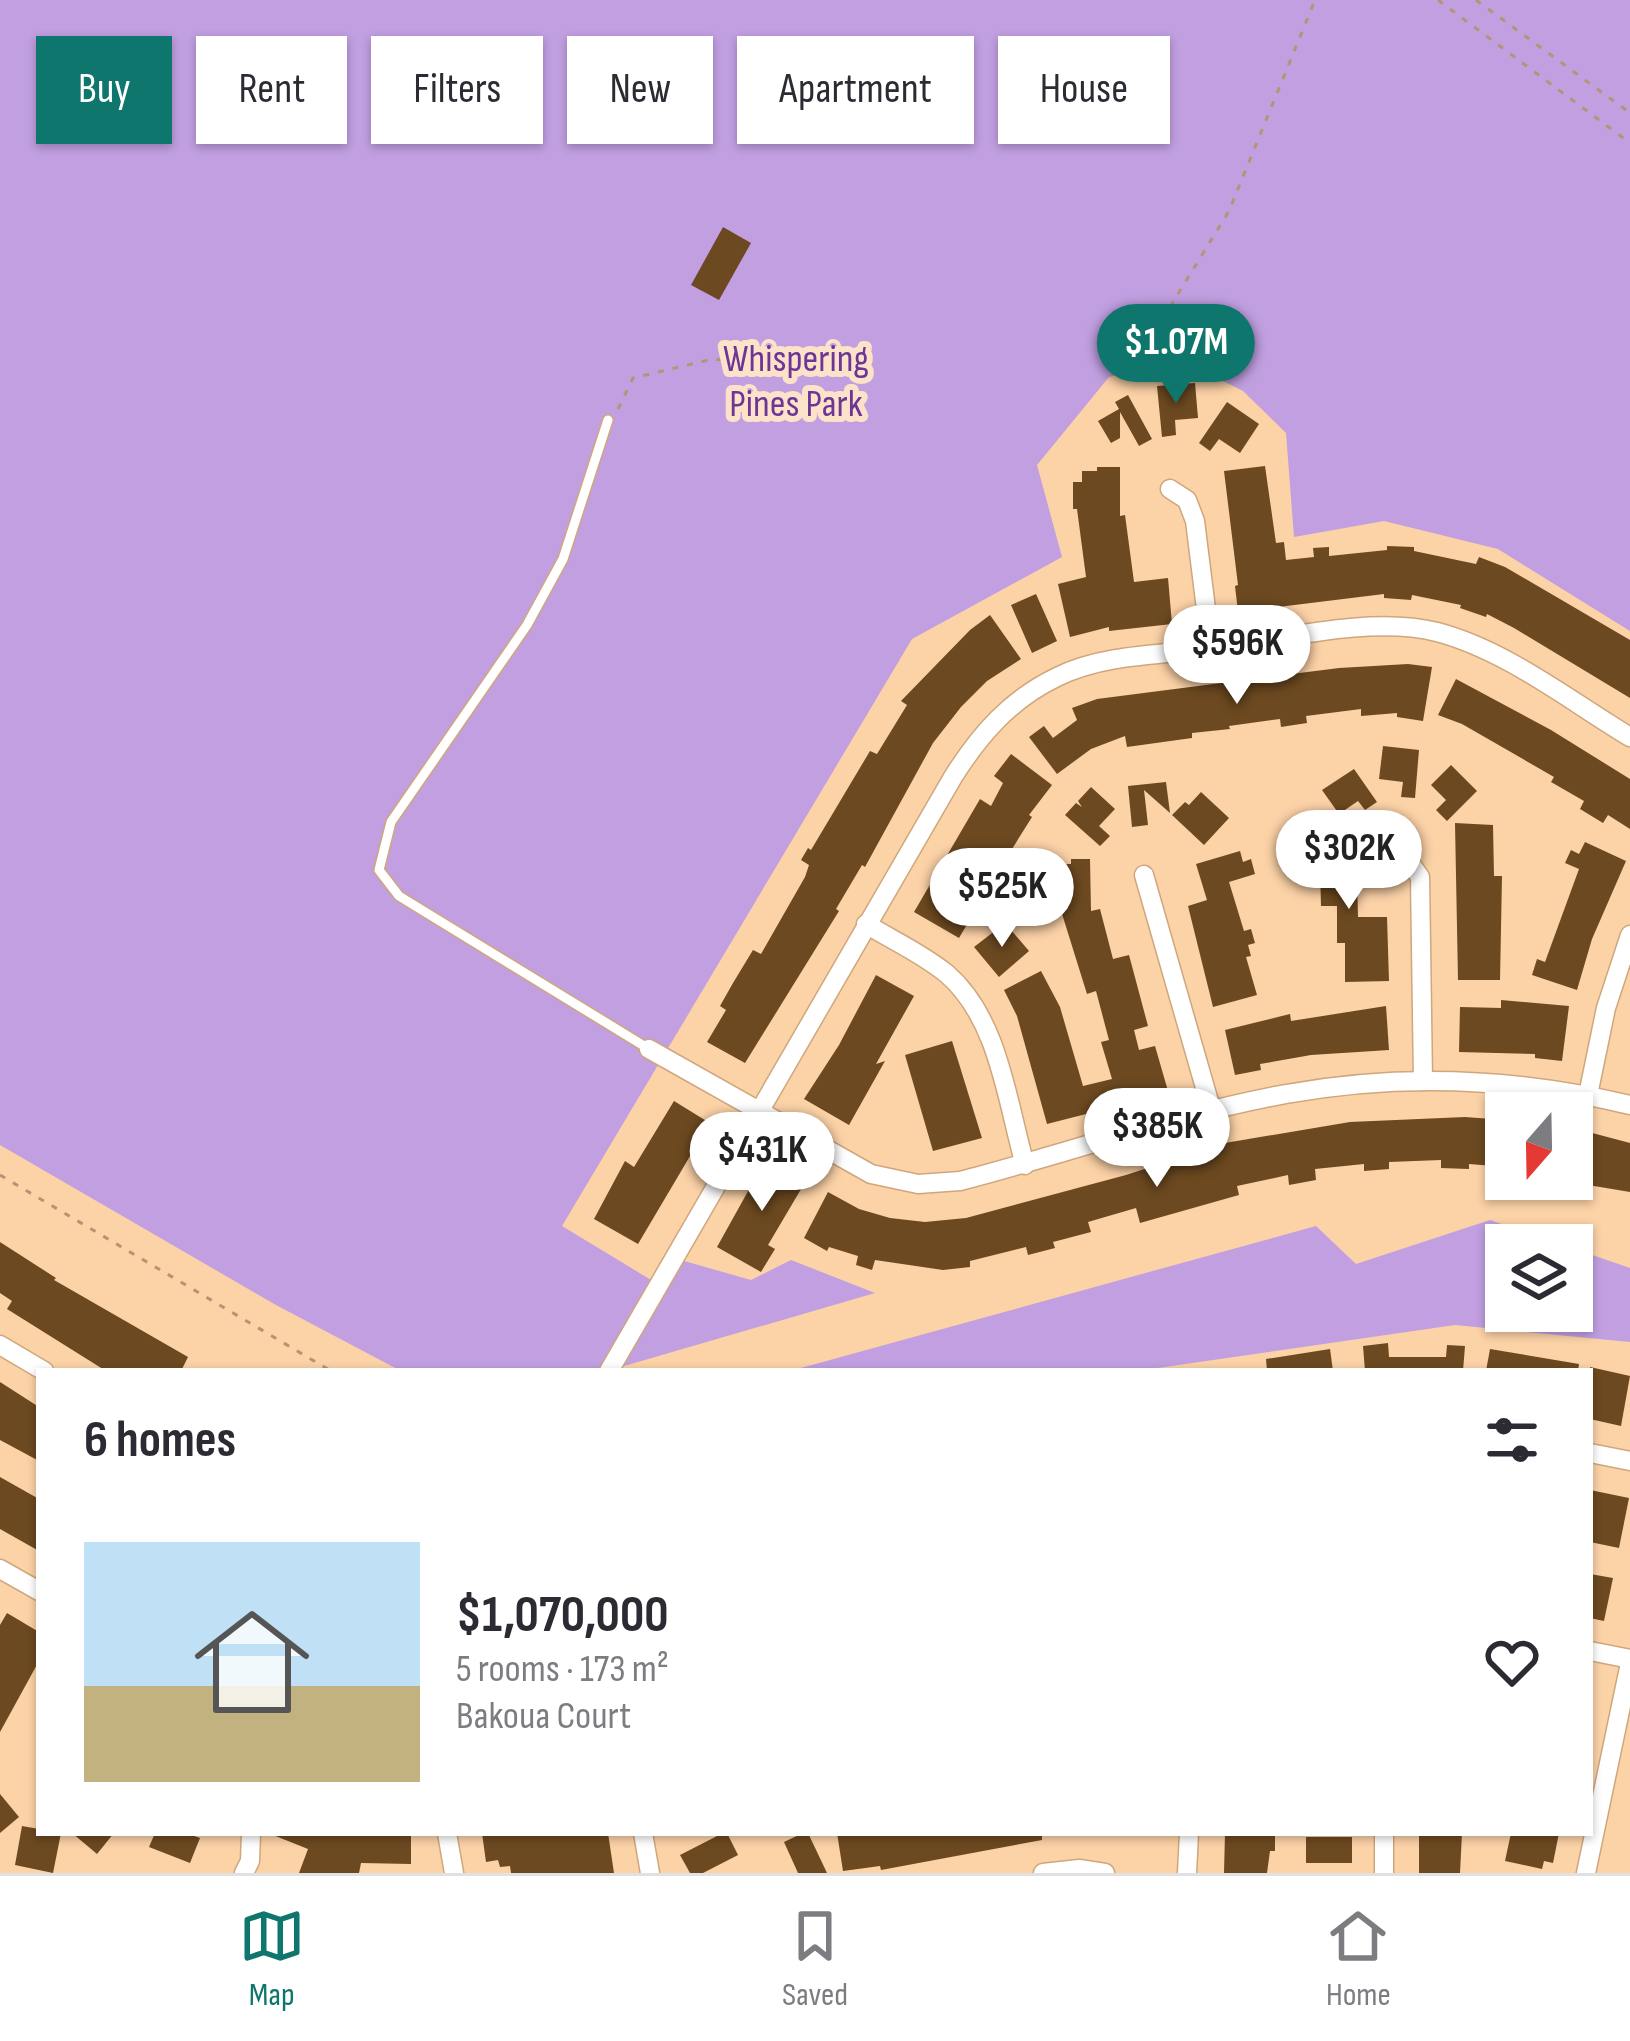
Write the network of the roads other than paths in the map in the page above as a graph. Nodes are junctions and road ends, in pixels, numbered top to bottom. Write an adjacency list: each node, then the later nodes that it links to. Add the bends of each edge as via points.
1 (611, 422): 9 (lane, via 562,560 527,625 391,822 380,870 399,896)
2 (1170, 489): 3 (street, via 1195,521)
3 (1211, 649): 4 (street, via 1419,628 1474,646); 7 (street, via 1084,667 1015,704 966,757)
4 (1630, 737)
5 (1401, 850): 10 (street, via 1420,877)
6 (1144, 875): 16 (street)
7 (866, 924): 15 (street); 17 (street, via 932,963 972,1003)
8 (1630, 935): 12 (street)
9 (649, 1049): 15 (street)
10 (1424, 1081): 11 (street); 16 (street, via 1323,1088)
11 (1569, 1092)
12 (1589, 1092)
13 (1593, 1096): 14 (street)
14 (1630, 1105)
15 (757, 1110): 17 (street, via 850,1165 894,1181 938,1184); 20 (street)
16 (1212, 1112): 17 (street)
17 (1025, 1165)
18 (0, 1345): 19 (street)
19 (39, 1368)
20 (611, 1368)
21 (1593, 1454): 22 (street)
22 (1630, 1461)
23 (0, 1569): 24 (street)
24 (36, 1590)
25 (1593, 1652): 26 (street)
26 (1630, 1661): 39 (street)
27 (251, 1836): 32 (street)
28 (448, 1836): 33 (street)
29 (644, 1836): 34 (street)
30 (1189, 1836): 37 (street)
31 (1384, 1836): 38 (street)
32 (244, 1873)
33 (454, 1873)
34 (650, 1873)
35 (1043, 1873): 36 (street)
36 (1106, 1873)
37 (1187, 1873)
38 (1384, 1873)
39 (1586, 1873)

